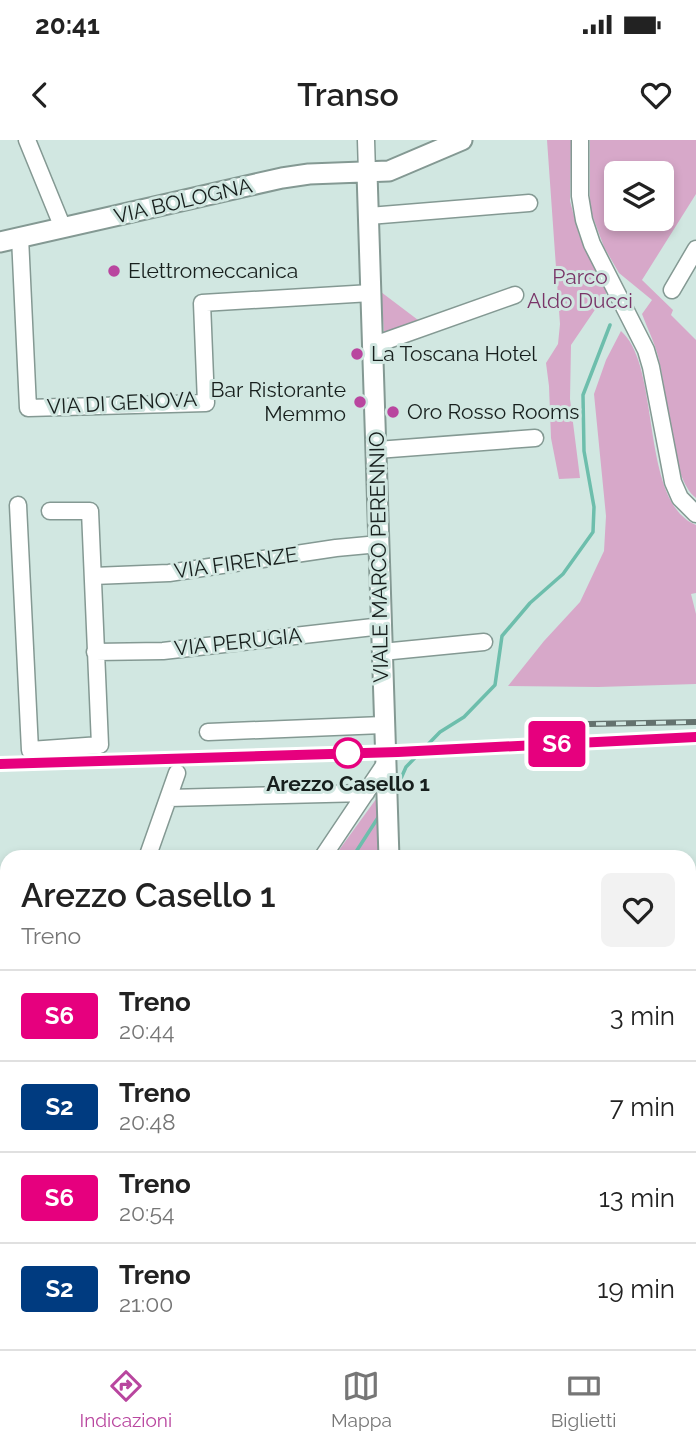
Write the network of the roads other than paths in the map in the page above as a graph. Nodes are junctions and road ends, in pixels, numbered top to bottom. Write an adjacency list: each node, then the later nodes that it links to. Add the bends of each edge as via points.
1 (27, 140): 8 (street)
2 (366, 140): 5 (street, VIALE MARCO PERENNIO)
3 (462, 140): 5 (main road, VIA BOLOGNA, via 389,171)
4 (580, 140): 20 (street, via 584,219 646,350 673,482 680,498)
5 (367, 173): 7 (main road, VIALE MARCO PERENNIO); 8 (main road, VIA BOLOGNA, via 282,178)
6 (529, 203): 7 (street)
7 (369, 216): 13 (main road, VIALE MARCO PERENNIO)
8 (62, 228): 9 (main road, VIA BOLOGNA)
9 (20, 237): 10 (main road, VIA BOLOGNA); 13 (street, VIA DI GENOVA, via 28,408 206,403 202,303)
10 (0, 242)
11 (696, 249): 12 (street)
12 (672, 290)
13 (371, 293): 15 (main road, VIALE MARCO PERENNIO)
14 (515, 295): 15 (street)
15 (374, 345): 17 (main road, VIALE MARCO PERENNIO)
16 (535, 438): 17 (street)
17 (377, 450): 21 (main road, VIALE MARCO PERENNIO)
18 (18, 505): 25 (street, via 30,750 100,745)
19 (50, 511): 22 (street, via 90,511)
20 (696, 514)
21 (379, 544): 22 (street, VIA FIRENZE, via 169,573); 23 (main road, VIALE MARCO PERENNIO)
22 (93, 576): 25 (street)
23 (382, 626): 25 (street, VIA PERUGIA, via 163,650); 26 (main road, VIALE MARCO PERENNIO)
24 (484, 642): 26 (street)
25 (95, 652)
26 (382, 652): 27 (main road, VIALE MARCO PERENNIO)
27 (383, 724): 28 (street); 29 (main road, VIALE MARCO PERENNIO)
28 (208, 732)
29 (385, 764): 31 (street); 35 (main road, VIALE MARCO PERENNIO)
30 (177, 773): 32 (street)
31 (366, 793): 32 (street); 34 (street)
32 (169, 798): 33 (street)
33 (150, 850)
34 (327, 850)
35 (389, 850)

